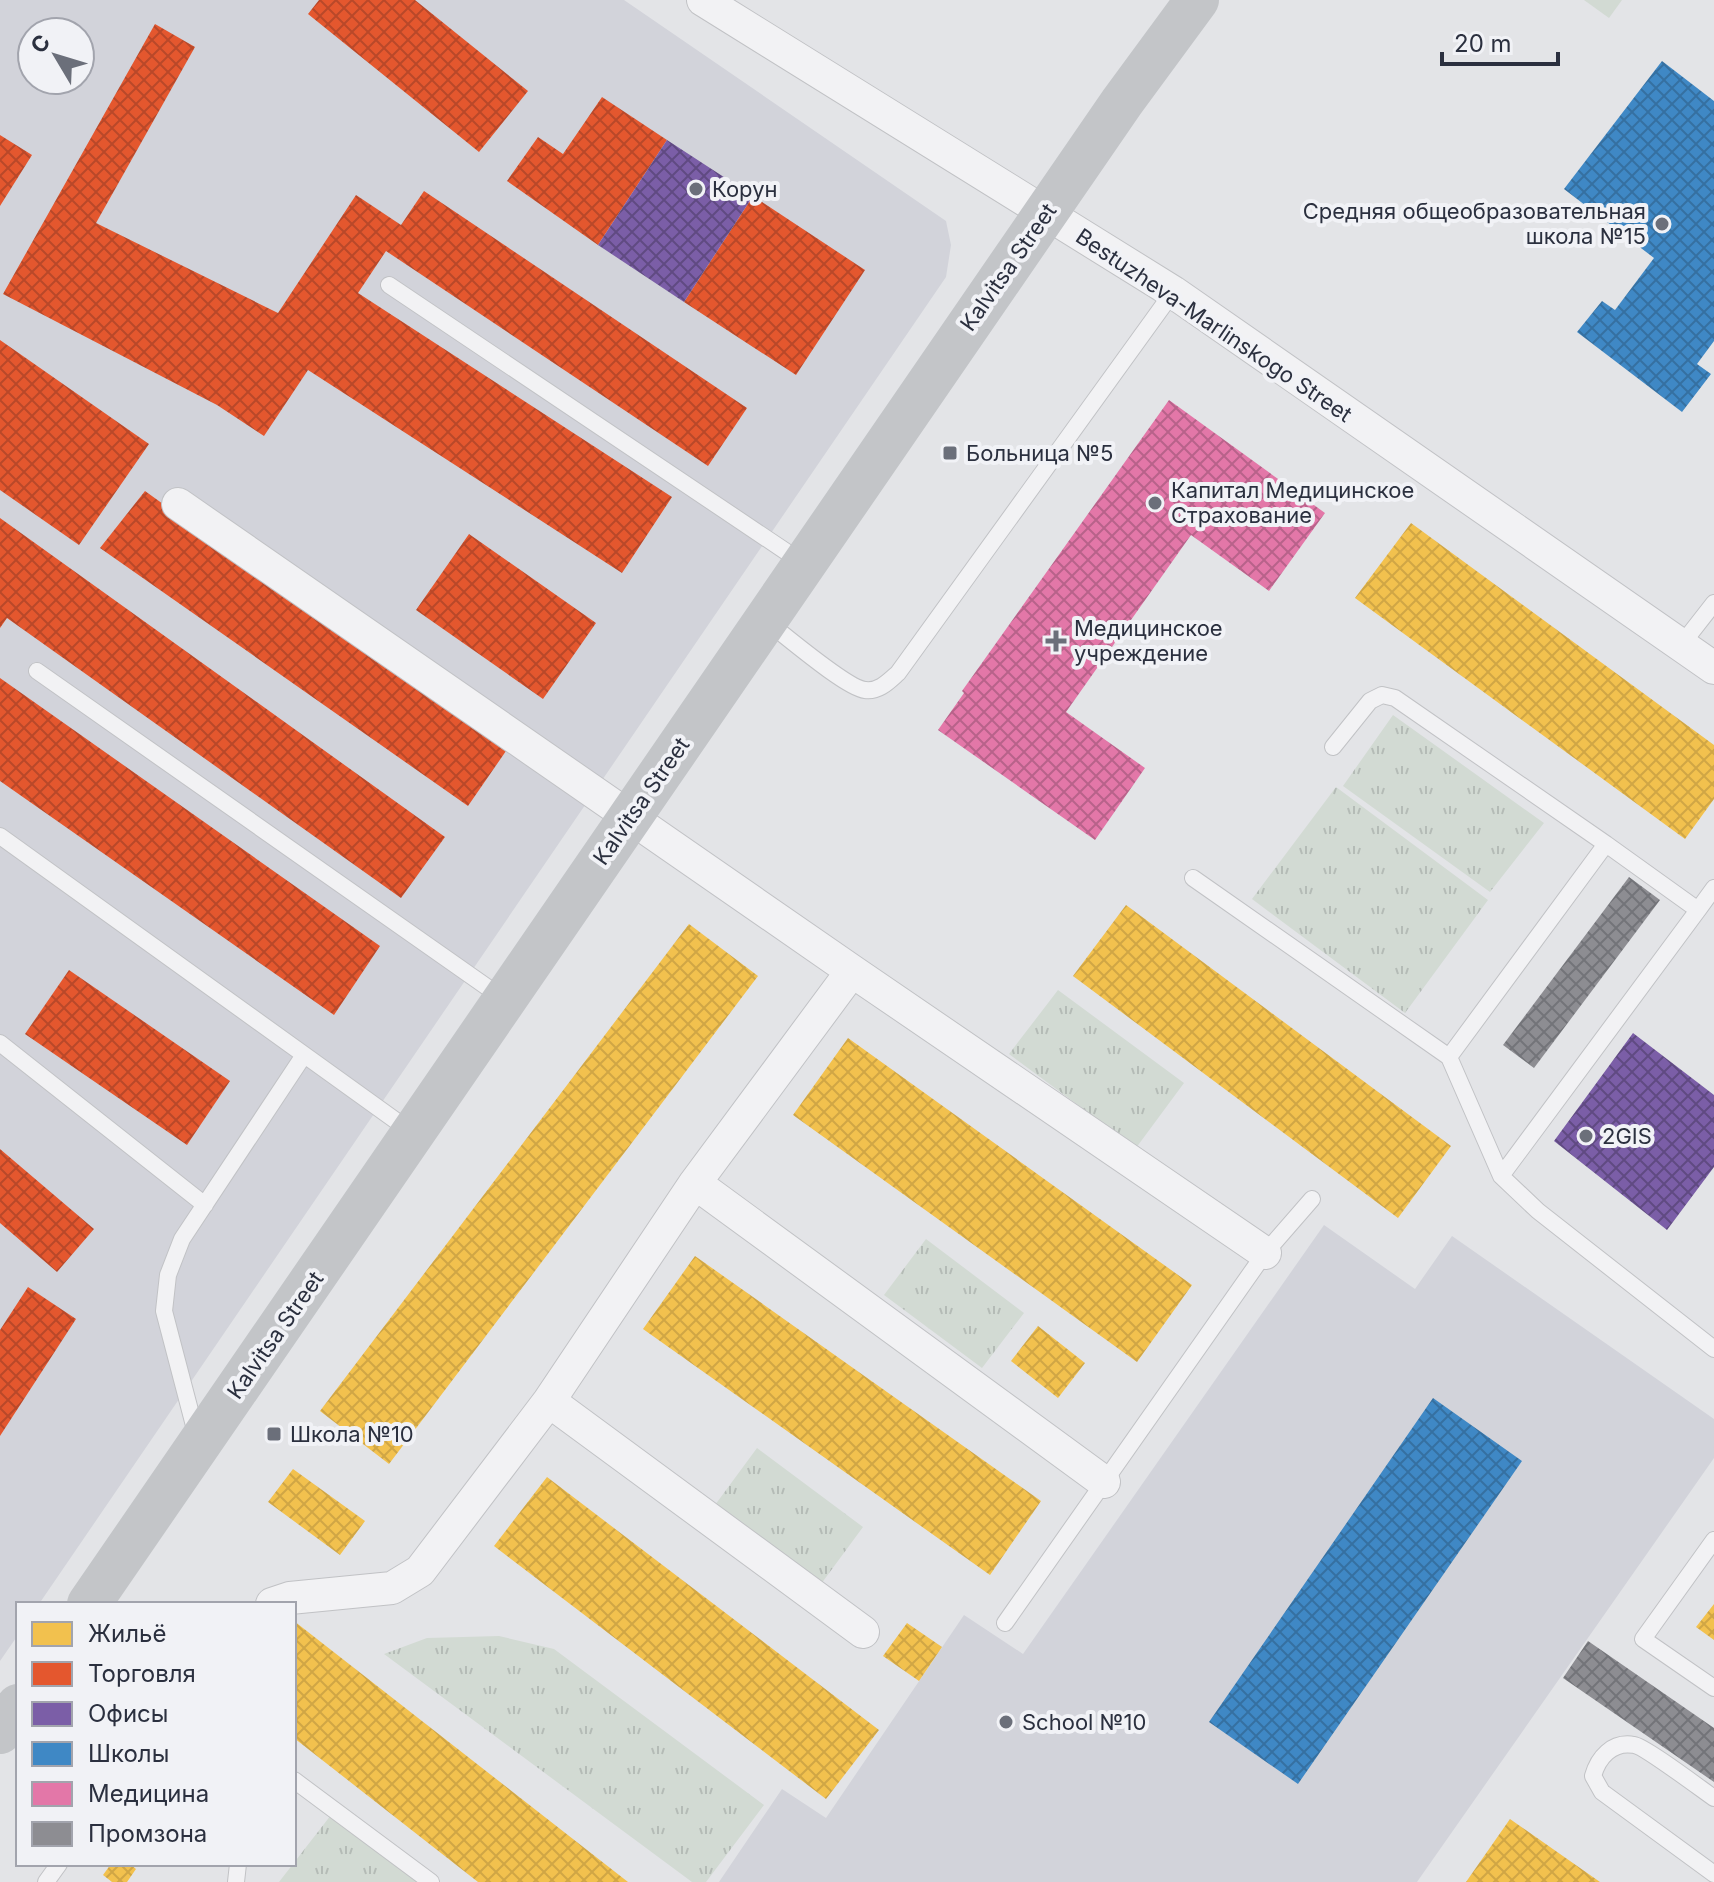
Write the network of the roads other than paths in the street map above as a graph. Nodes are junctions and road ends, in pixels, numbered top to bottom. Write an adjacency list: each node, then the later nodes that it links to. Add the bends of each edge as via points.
1 (703, 0): 3 (street, Bestuzheva-Marlinskogo Street)
2 (1197, 0): 3 (street, Kalvitsa Street)
3 (1045, 214): 5 (street, Bestuzheva-Marlinskogo Street); 7 (street, Kalvitsa Street)
4 (389, 285): 7 (lane)
5 (1173, 292): 9 (lane, via 898,673 881,688 865,690 845,681); 10 (street, Bestuzheva-Marlinskogo Street)
6 (178, 504): 14 (street)
7 (804, 564): 9 (street, Kalvitsa Street)
8 (1714, 603): 10 (lane)
9 (765, 620): 14 (street, Kalvitsa Street)
10 (1682, 644): 11 (street, Bestuzheva-Marlinskogo Street)
11 (1714, 668)
12 (37, 671): 21 (lane)
13 (1333, 747): 16 (lane, via 1370,701 1382,695 1395,698)
14 (629, 816): 20 (street); 21 (street, Kalvitsa Street)
15 (0, 836): 23 (lane)
16 (1606, 844): 19 (lane); 24 (lane)
17 (1193, 878): 24 (lane)
18 (1714, 888): 19 (lane)
19 (1698, 910): 26 (lane)
20 (852, 971): 27 (street); 30 (street)
21 (505, 1000): 25 (street, Kalvitsa Street)
22 (0, 1043): 29 (lane)
23 (304, 1055): 25 (lane); 29 (lane)
24 (1449, 1057): 26 (lane)
25 (414, 1134): 33 (street, Kalvitsa Street)
26 (1501, 1176): 31 (lane)
27 (695, 1183): 32 (street); 34 (street)
28 (1312, 1199): 30 (lane)
29 (205, 1205): 33 (lane, via 182,1239 168,1275 164,1311)
30 (1265, 1253): 34 (lane)
31 (1714, 1349)
32 (549, 1401): 37 (street, via 420,1571 392,1588); 39 (street)
33 (199, 1445): 36 (street, Kalvitsa Street)
34 (1104, 1482): 38 (lane)
35 (1714, 1540): 40 (lane, via 1643,1639)
36 (90, 1602)
37 (278, 1602)
38 (1005, 1623)
39 (863, 1632)
40 (1714, 1688)
41 (296, 1783): 44 (lane)
42 (1714, 1798): 43 (lane, via 1635,1745 1616,1746 1598,1759 1593,1776 1602,1792)
43 (1714, 1874)
44 (431, 1882)

